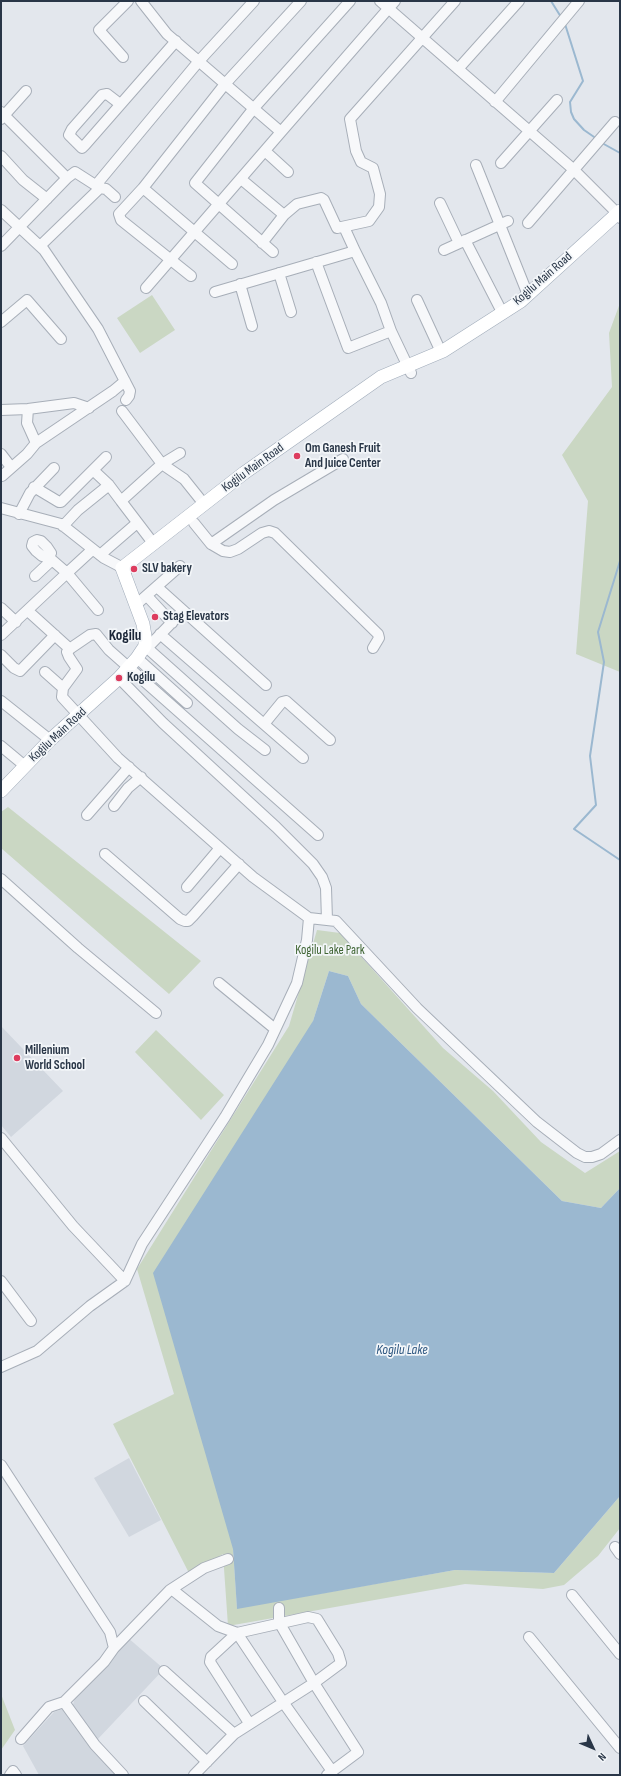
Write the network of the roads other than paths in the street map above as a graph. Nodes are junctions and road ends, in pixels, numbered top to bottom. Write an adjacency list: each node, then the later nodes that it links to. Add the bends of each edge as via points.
1 (128, 1): 13 (street, via 99,30)
2 (141, 1): 12 (street)
3 (254, 1): 14 (street)
4 (300, 1): 16 (street)
5 (350, 1): 21 (street)
6 (380, 1): 10 (street)
7 (455, 1): 11 (street)
8 (520, 1): 15 (street)
9 (579, 1): 19 (street)
10 (392, 5): 11 (street); 24 (street)
11 (422, 38): 15 (street); 46 (street, via 350,119 356,151 361,162 372,168 380,194 379,207 369,220)
12 (176, 41): 14 (street); 20 (street)
13 (123, 57)
14 (199, 61): 16 (street); 34 (street)
15 (458, 69): 19 (street)
16 (226, 84): 21 (street); 35 (street)
17 (26, 91): 22 (street)
18 (557, 100): 25 (street)
19 (495, 102): 25 (street)
20 (120, 104): 20 (street, via 82,148 69,135 102,95 107,94)
21 (254, 108): 24 (street); 39 (street, via 196,180 196,185)
22 (2, 115): 32 (street)
23 (615, 122): 30 (street)
24 (281, 132): 26 (street)
25 (529, 132): 28 (street); 30 (street)
26 (265, 151): 31 (street); 33 (street)
27 (1, 156): 37 (street, via 23,180)
28 (501, 163)
29 (476, 165): 43 (street)
30 (573, 169): 42 (street); 44 (street)
31 (288, 172)
32 (67, 178): 34 (street, via 75,172); 37 (street)
33 (240, 179): 39 (street); 41 (street)
34 (98, 187): 36 (street, via 106,189); 51 (street)
35 (143, 188): 47 (street); 55 (street, via 119,217)
36 (115, 197)
37 (47, 199): 45 (street)
38 (440, 203): 48 (street)
39 (218, 204): 47 (street); 49 (street)
40 (1, 210): 45 (street)
41 (284, 215): 46 (street, via 297,204 321,198 326,203 336,226); 49 (street)
42 (619, 216): 63 (main road, Kogilu Main Road); 72 (main road, Kogilu Main Road, via 525,306 447,357)
43 (504, 223): 48 (street); 63 (street)
44 (528, 223)
45 (20, 227): 50 (street); 51 (street)
46 (344, 227): 52 (street)
47 (194, 232): 55 (street); 57 (street)
48 (462, 242): 53 (street); 66 (street)
49 (262, 243): 54 (street)
50 (1, 246)
51 (40, 246): 73 (street, via 98,330)
52 (355, 250): 56 (street); 69 (street)
53 (444, 250)
54 (272, 252)
55 (170, 259): 59 (street); 61 (street)
56 (316, 262): 58 (street); 69 (street, via 348,348)
57 (232, 264)
58 (279, 273): 60 (street); 65 (street)
59 (191, 276)
60 (240, 284): 62 (street); 68 (street)
61 (146, 288)
62 (215, 292)
63 (528, 295): 66 (main road, Kogilu Main Road)
64 (417, 300): 71 (street)
65 (291, 312)
66 (502, 312): 71 (main road, Kogilu Main Road)
67 (1, 322): 70 (street, via 27,300)
68 (252, 326)
69 (391, 330): 72 (street)
70 (61, 339)
71 (441, 352): 72 (main road, Kogilu Main Road)
72 (410, 369): 92 (main road, Kogilu Main Road, via 381,377); 95 (main road, Kogilu Main Road, via 384,383 249,479)
73 (125, 381): 74 (street, via 130,391); 75 (street)
74 (126, 400)
75 (89, 408): 76 (street, via 74,403); 79 (street)
76 (28, 409): 77 (street); 79 (street, via 27,423)
77 (1, 410)
78 (122, 411): 84 (street)
79 (36, 443): 85 (street)
80 (180, 453): 84 (street)
81 (1, 454): 85 (street)
82 (106, 457): 87 (street)
83 (343, 459): 100 (street, via 274,500)
84 (162, 464): 91 (street); 92 (street, via 184,479)
85 (11, 467): 88 (street)
86 (54, 468): 90 (street)
87 (93, 470): 89 (street); 90 (street, via 61,502)
88 (2, 476)
89 (109, 485): 91 (street); 97 (street)
90 (34, 487): 94 (street)
91 (121, 501): 96 (street)
92 (204, 504): 98 (main road, Kogilu Main Road)
93 (1, 508): 94 (street)
94 (19, 514): 97 (street)
95 (194, 523): 98 (main road, Kogilu Main Road); 100 (street)
96 (137, 524): 99 (street); 101 (street)
97 (63, 526): 101 (street)
98 (174, 533): 99 (main road, Kogilu Main Road); 103 (main road, Kogilu Main Road)
99 (153, 543): 103 (main road, Kogilu Main Road)
100 (211, 544): 119 (street, via 230,552 262,533 275,533 378,634 379,638)
101 (96, 552): 103 (street); 104 (street)
102 (180, 566): 106 (street)
103 (124, 569): 107 (main road); 117 (main road, via 143,624)
104 (67, 573): 105 (street, via 50,559); 109 (street); 110 (street)
105 (35, 576)
106 (157, 587): 107 (street); 111 (street)
107 (143, 600): 113 (street); 117 (main road)
108 (1, 608): 112 (street)
109 (28, 610): 112 (street); 116 (street)
110 (98, 610)
111 (183, 611): 113 (street); 124 (street)
112 (16, 622): 115 (street)
113 (172, 623): 114 (street)
114 (160, 634): 117 (street, via 151,644); 129 (street)
115 (1, 635)
116 (55, 635): 118 (street); 120 (street, via 20,671)
117 (146, 645): 121 (main road, Kogilu Main Road); 133 (street, via 238,729)
118 (70, 648): 121 (street, via 96,634 109,650); 125 (street, via 67,652 77,669)
119 (373, 648)
120 (1, 655)
121 (134, 664): 123 (main road, Kogilu Main Road); 127 (street); 142 (street)
122 (45, 672): 125 (street)
123 (121, 680): 128 (main road, Kogilu Main Road); 149 (street, via 313,864 326,888)
124 (266, 684)
125 (63, 688): 128 (street, via 62,697)
126 (1, 701): 130 (street)
127 (187, 703)
128 (80, 716): 130 (main road, Kogilu Main Road); 136 (street); 139 (main road, Kogilu Main Road)
129 (264, 724): 131 (street, via 282,702 286,701); 134 (street)
130 (50, 740): 135 (main road, Kogilu Main Road)
131 (330, 740)
132 (1, 746): 135 (street)
133 (265, 750)
134 (303, 758)
135 (25, 766): 138 (main road, Kogilu Main Road)
136 (129, 767): 137 (street); 141 (street)
137 (141, 777): 140 (street, via 128,788); 143 (street)
138 (3, 784)
139 (1, 801)
140 (114, 806)
141 (87, 815)
142 (318, 835)
143 (220, 848): 145 (street); 147 (street)
144 (105, 854): 145 (street, via 180,920 185,921 193,916)
145 (239, 864): 148 (street)
146 (1, 879): 151 (street)
147 (188, 887)
148 (310, 918): 149 (street); 152 (street, via 308,940 297,983)
149 (327, 920): 154 (street, via 336,921 417,1008 537,1122 577,1153 592,1157 601,1154)
150 (219, 983): 152 (street)
151 (156, 1013)
152 (275, 1029): 156 (street, via 225,1118 142,1244)
153 (1, 1138): 156 (street, via 73,1226)
154 (620, 1140)
155 (1, 1281): 157 (street)
156 (125, 1281): 158 (street, via 36,1351)
157 (31, 1321)
158 (1, 1367)
159 (1, 1465): 167 (street, via 110,1632)
160 (228, 1559): 167 (street, via 204,1568 170,1590)
161 (174, 1591): 165 (street, via 218,1626)
162 (572, 1594): 168 (street)
163 (279, 1608): 164 (street)
164 (279, 1622): 165 (street); 170 (street); 170 (street, via 308,1617 317,1620 338,1653 341,1663)
165 (237, 1633): 173 (street); 174 (street, via 211,1657 210,1662)
166 (529, 1637): 177 (street)
167 (114, 1648): 172 (street, via 104,1662)
168 (620, 1654)
169 (164, 1671): 175 (street)
170 (314, 1683): 173 (street); 179 (street, via 358,1752)
171 (144, 1701): 178 (street)
172 (64, 1702): 176 (street, via 49,1707); 182 (street, via 95,1745)
173 (283, 1702): 174 (street); 179 (street)
174 (249, 1723): 175 (street)
175 (234, 1734): 178 (street)
176 (21, 1739)
177 (620, 1748)
178 (207, 1762): 183 (street)
179 (330, 1773)
180 (10, 1775): 181 (street, via 13,1771)
181 (16, 1775)
182 (123, 1775)
183 (194, 1775)

